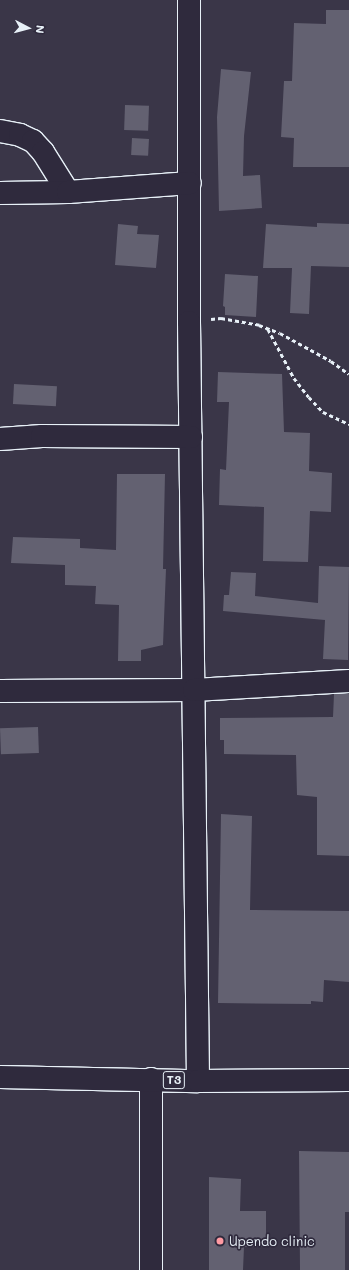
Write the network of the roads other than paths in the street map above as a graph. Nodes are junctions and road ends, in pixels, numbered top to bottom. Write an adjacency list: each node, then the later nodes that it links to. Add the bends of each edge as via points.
1 (188, 0): 3 (main road)
2 (0, 131): 4 (main road, via 33,141 43,152)
3 (190, 183): 4 (main road); 6 (main road)
4 (68, 192): 5 (main road)
5 (0, 193)
6 (191, 437): 7 (main road, via 42,436); 9 (main road)
7 (0, 439)
8 (349, 680): 9 (main road)
9 (194, 690): 10 (main road); 14 (main road)
10 (0, 691)
11 (0, 1077): 12 (main road, T3)
12 (151, 1079): 14 (main road, T3); 15 (main road)
13 (349, 1080): 14 (main road, T3)
14 (198, 1081)
15 (151, 1270)

